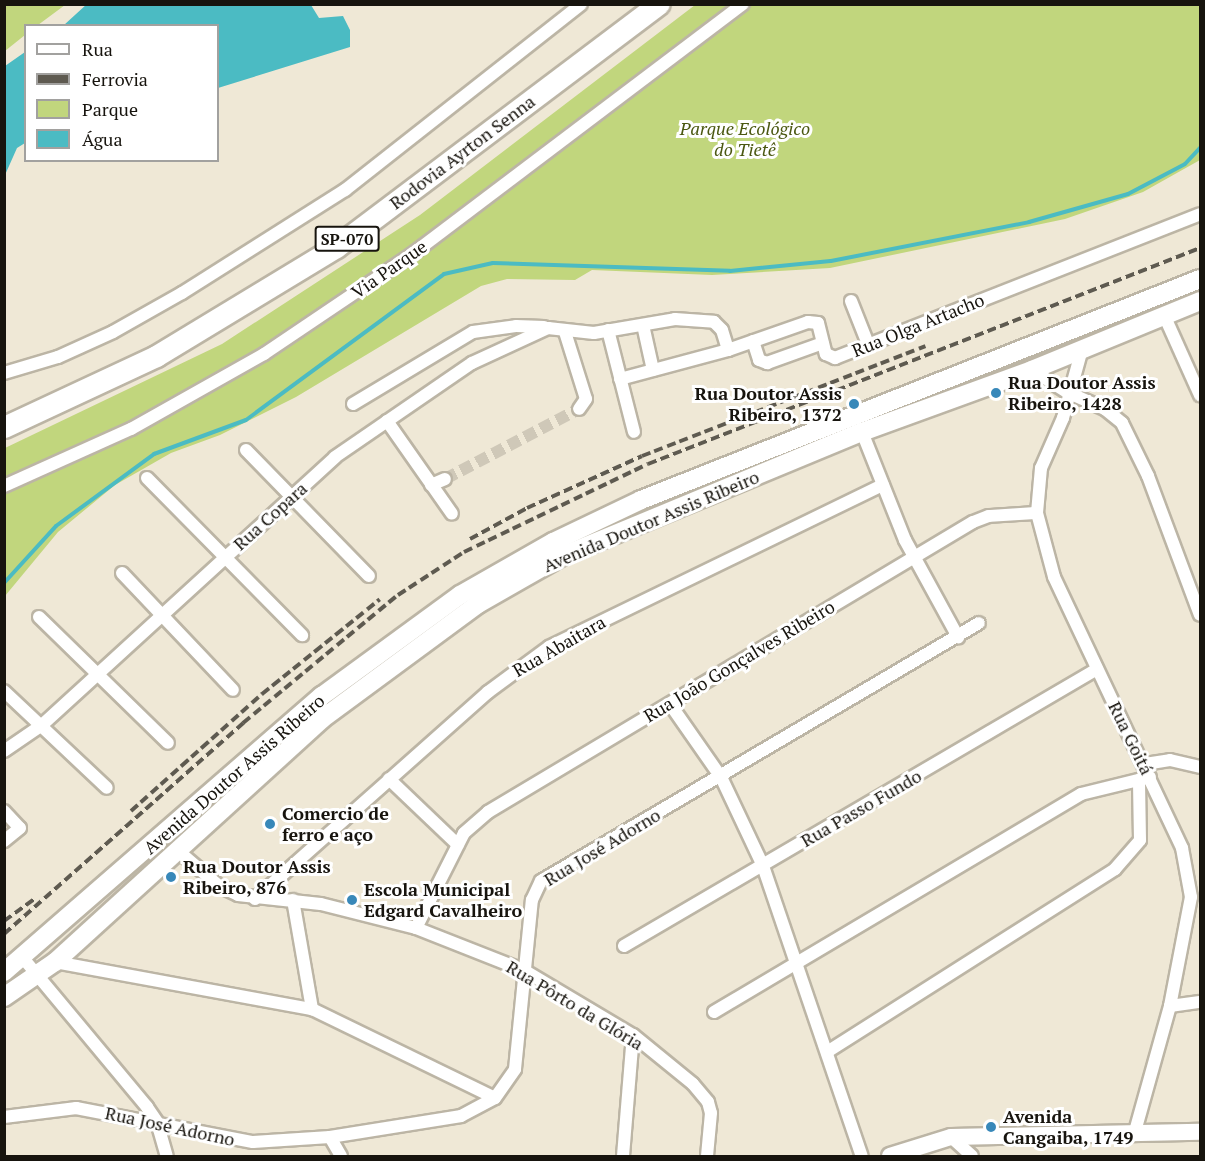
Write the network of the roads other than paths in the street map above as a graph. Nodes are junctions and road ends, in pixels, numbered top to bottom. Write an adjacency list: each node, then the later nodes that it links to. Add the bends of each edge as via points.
1 (581, 4): 20 (street, via 345,190 113,332 58,357)
2 (659, 4): 27 (highway, Rodovia Ayrton Senna / SP-070, via 336,247 156,356)
3 (743, 4): 35 (street, Via Parque, via 411,255 264,354 130,429)
4 (1200, 214): 15 (street, Rua Olga Artacho)
5 (1200, 279): 72 (main road, Avenida Doutor Assis Ribeiro, via 641,500 553,542 470,589 322,696)
6 (851, 301): 15 (street)
7 (1200, 301): 8 (main road, Avenida Doutor Assis Ribeiro)
8 (1164, 315): 16 (main road, Avenida Doutor Assis Ribeiro); 23 (street)
9 (643, 325): 11 (street); 17 (street, via 675,319 714,322 722,330); 19 (street)
10 (548, 328): 12 (street); 24 (street, via 516,326 473,332); 26 (street, Rua Copara, via 472,363)
11 (608, 330): 12 (street); 21 (street)
12 (565, 332): 25 (street, via 586,399)
13 (753, 341): 14 (street, via 759,360 767,363); 14 (street, Rua Olga Artacho, via 814,322 820,327); 17 (street, Rua Olga Artacho)
14 (823, 343): 15 (street, Rua Olga Artacho, via 828,357 835,358)
15 (868, 344)
16 (1082, 349): 18 (main road, Avenida Doutor Assis Ribeiro); 22 (street, Rua Goitá)
17 (728, 350): 19 (street, Rua Olga Artacho)
18 (1032, 369): 22 (street); 29 (main road, Avenida Doutor Assis Ribeiro)
19 (653, 370): 21 (street, Rua Olga Artacho)
20 (4, 373)
21 (620, 379): 28 (street)
22 (1067, 392): 37 (street, Rua Goitá, via 1063,418 1041,468); 43 (street, via 1105,409 1122,423 1131,438)
23 (1200, 394)
24 (353, 404)
25 (579, 409)
26 (387, 421): 33 (street); 36 (street, Rua Copara, via 335,457)
27 (4, 427)
28 (634, 432)
29 (862, 432): 34 (street); 66 (main road, Avenida Doutor Assis Ribeiro, via 562,556 478,604 322,719)
30 (246, 450): 36 (street)
31 (147, 478): 40 (street)
32 (445, 479): 33 (street)
33 (431, 485): 38 (street)
34 (883, 485): 39 (street); 61 (street, Rua Abaitara, via 549,647 496,685)
35 (4, 486)
36 (291, 496): 40 (street, Rua Copara); 42 (street)
37 (1037, 513): 39 (street, Rua João Gonçalves Ribeiro, via 989,516); 49 (street, Rua Goitá, via 1054,576)
38 (452, 514)
39 (913, 555): 48 (street); 53 (street, Rua João Gonçalves Ribeiro)
40 (224, 558): 44 (street, Rua Copara); 47 (street)
41 (122, 573): 44 (street)
42 (369, 576)
43 (1200, 615)
44 (164, 616): 50 (street, Rua Copara); 51 (street)
45 (39, 617): 50 (street)
46 (979, 623): 48 (street, Rua José Adorno)
47 (302, 635)
48 (958, 637): 59 (street, Rua José Adorno)
49 (1097, 669): 57 (street, Rua Goitá); 67 (street, Rua Passo Fundo)
50 (98, 674): 54 (street, Rua Copara); 55 (street)
51 (233, 690)
52 (4, 691): 54 (street)
53 (670, 704): 59 (street); 65 (street, Rua João Gonçalves Ribeiro, via 488,812)
54 (42, 726): 56 (street, Rua Copara); 62 (street)
55 (168, 743)
56 (4, 751)
57 (1145, 764): 58 (street, via 1170,760); 60 (street, Rua Goitá)
58 (1200, 767)
59 (721, 777): 67 (street); 75 (street, Rua José Adorno, via 541,881 532,900)
60 (1144, 778): 74 (street, via 1081,794); 80 (street, Rua Goitá, via 1182,848 1191,897); 84 (street, via 1140,840 1115,869)
61 (389, 779): 65 (street); 68 (street, Rua Abaitara)
62 (107, 788)
63 (4, 811): 64 (street, via 20,828)
64 (4, 841)
65 (458, 845): 70 (street, Rua João Gonçalves Ribeiro)
66 (176, 849): 68 (street, Rua Pôrto da Glória, via 219,886); 73 (main road, Avenida Doutor Assis Ribeiro)
67 (763, 866): 71 (street, Rua Passo Fundo); 74 (street)
68 (255, 899): 69 (street, Rua Pôrto da Glória)
69 (293, 900): 70 (street, Rua Pôrto da Glória); 81 (street)
70 (416, 928): 75 (street, Rua Pôrto da Glória)
71 (624, 946)
72 (23, 958): 76 (main road, Avenida Doutor Assis Ribeiro); 77 (street)
73 (55, 962): 77 (main road, Avenida Doutor Assis Ribeiro); 81 (street)
74 (795, 963): 82 (street); 84 (street)
75 (525, 971): 83 (street, Rua Pôrto da Glória); 85 (street, Rua José Adorno, via 515,1069)
76 (4, 972)
77 (36, 976): 78 (main road, Avenida Doutor Assis Ribeiro); 87 (street)
78 (4, 997)
79 (1200, 1002): 80 (street)
80 (1170, 1006): 89 (street, Rua Goitá)
81 (312, 1009): 85 (street)
82 (714, 1012)
83 (633, 1035): 94 (street); 95 (street, Rua Pôrto da Glória, via 693,1084 708,1102 711,1113)
84 (827, 1052): 96 (street)
85 (495, 1098): 90 (street, Rua José Adorno, via 461,1116 435,1123)
86 (4, 1117): 87 (street, Rua José Adorno, via 76,1108)
87 (158, 1122): 90 (street, Rua José Adorno, via 253,1142); 92 (street)
88 (1200, 1132): 89 (main road)
89 (1134, 1135): 91 (main road)
90 (330, 1137): 93 (street)
91 (951, 1137): 97 (main road); 98 (street)
92 (167, 1156)
93 (341, 1156)
94 (624, 1156)
95 (707, 1156)
96 (862, 1156)
97 (890, 1156)
98 (972, 1156)

